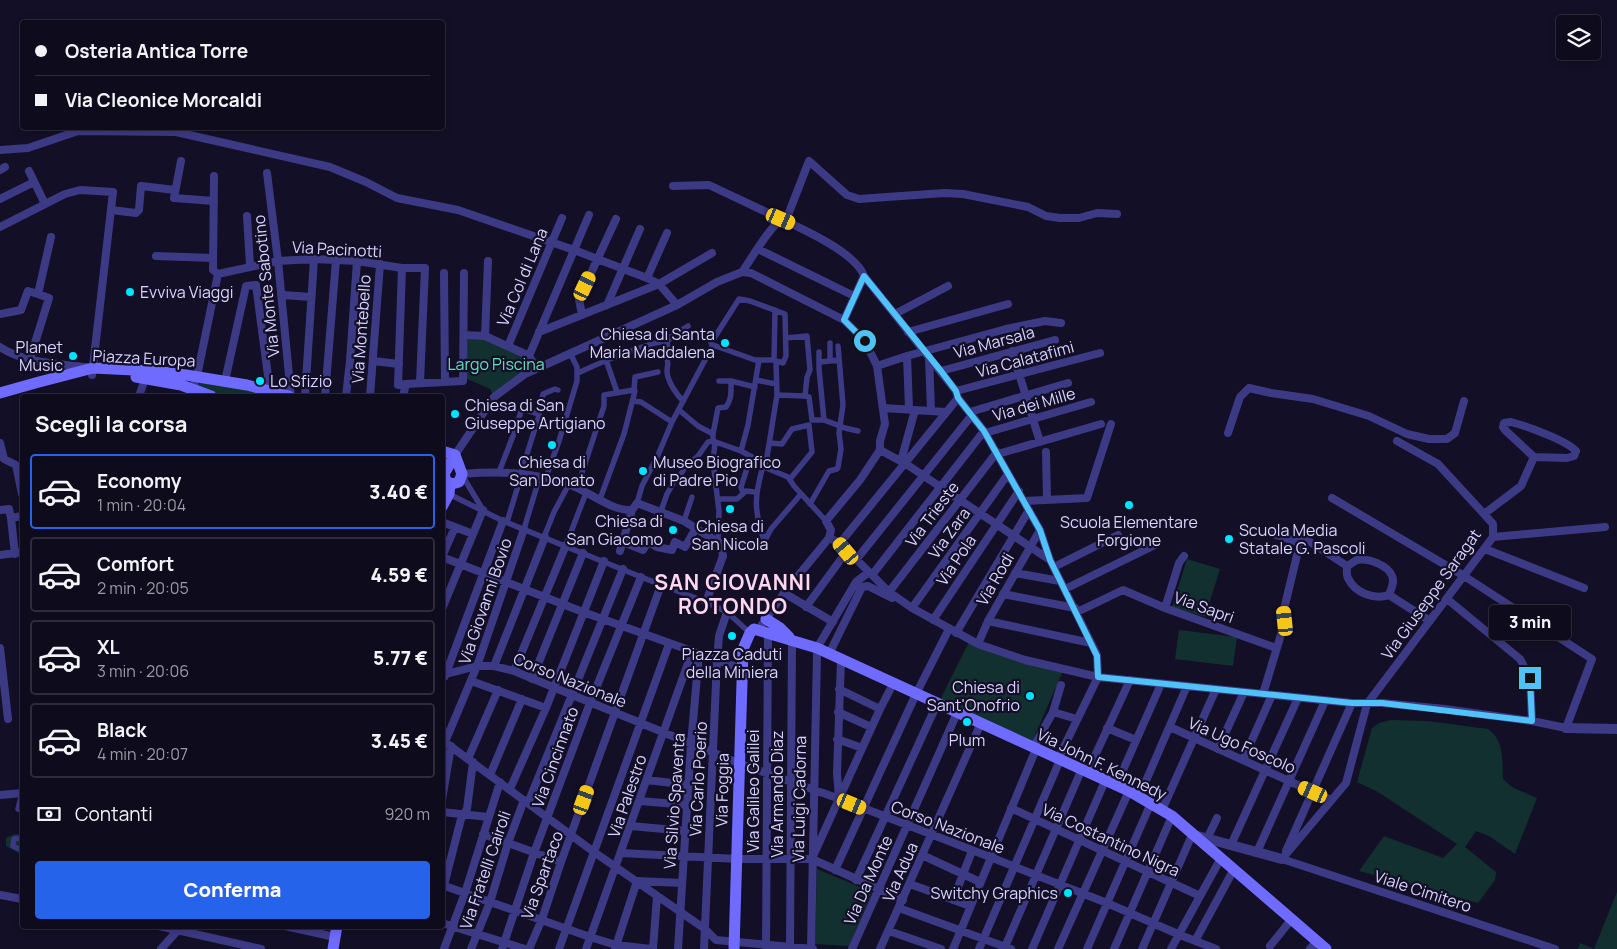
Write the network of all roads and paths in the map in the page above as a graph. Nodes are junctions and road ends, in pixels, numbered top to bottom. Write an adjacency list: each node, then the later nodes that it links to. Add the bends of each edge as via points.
1 (0, 150): 23 (street, via 28,148 78,131 176,132 330,167 398,198 458,210)
2 (180, 161): 8 (street)
3 (29, 171): 6 (street)
4 (267, 173): 30 (street, Via Monte Sabotino)
5 (214, 176): 10 (street)
6 (34, 182): 9 (street); 11 (street)
7 (673, 186): 18 (street, via 709,185)
8 (175, 190): 10 (street, via 174,198); 12 (street, via 141,186 136,214)
9 (0, 199)
10 (214, 201): 28 (street)
11 (45, 204): 12 (street, via 80,190 113,192); 19 (street)
12 (111, 210): 96 (street)
13 (1117, 214): 18 (street, via 1060,218 1046,216 1028,207 963,194 859,199 846,195 809,161 788,215)
14 (588, 215): 25 (street)
15 (247, 216): 36 (street)
16 (562, 218): 23 (street, Via Col di Lana)
17 (616, 219): 32 (street)
18 (781, 219): 24 (street); 43 (street, via 824,240 861,268)
19 (0, 227)
20 (640, 229): 38 (street)
21 (667, 233): 44 (street)
22 (52, 237): 47 (street)
23 (552, 242): 25 (street); 70 (street, Via Col di Lana)
24 (758, 249): 39 (street); 50 (street)
25 (574, 250): 32 (street); 61 (street)
26 (712, 252): 45 (street)
27 (156, 256): 28 (street)
28 (213, 258): 42 (street, via 213,270)
29 (314, 259): 30 (street, Via Pacinotti); 31 (street, Via Pacinotti); 49 (street)
30 (278, 260): 36 (street, Via Pacinotti); 48 (street, Via Monte Sabotino)
31 (336, 260): 33 (street, Via Pacinotti); 124 (street)
32 (597, 260): 38 (street); 57 (street, via 579,298)
33 (358, 261): 35 (street, Via Pacinotti); 125 (street)
34 (488, 262): 64 (street)
35 (380, 264): 37 (street, Via Pacinotti); 87 (street, Via Montebello)
36 (250, 266): 42 (street, Via Pacinotti)
37 (402, 268): 91 (street); 108 (street, Via Pacinotti, via 426,268)
38 (622, 270): 44 (street); 52 (street)
39 (742, 272): 53 (street); 58 (street)
40 (444, 273): 109 (street)
41 (464, 273): 63 (street)
42 (218, 274): 103 (street)
43 (864, 276): 50 (street); 56 (street)
44 (647, 278): 45 (street)
45 (659, 284): 52 (street); 53 (street)
46 (948, 286): 56 (street)
47 (38, 294): 55 (street, via 28,291 21,310); 82 (street, via 48,298)
48 (282, 296): 49 (street); 122 (street, Via Monte Sabotino)
49 (311, 296): 123 (street)
50 (854, 296): 58 (street)
51 (1008, 304): 62 (street)
52 (607, 305): 57 (street)
53 (677, 305): 75 (street)
54 (775, 310): 65 (street, via 785,314); 69 (street, via 739,299); 85 (street)
55 (0, 314)
56 (895, 314): 62 (street)
57 (582, 315): 61 (street)
58 (844, 320): 92 (street, via 865,341)
59 (1061, 323): 79 (street, via 1045,321 1006,329)
60 (688, 326): 67 (street)
61 (539, 332): 80 (street)
62 (908, 332): 79 (street)
63 (464, 335): 64 (street); 109 (street, via 463,381)
64 (485, 336): 70 (street)
65 (786, 338): 85 (street, via 784,361); 95 (street, via 807,336)
66 (1055, 340): 74 (street, Via Marsala)
67 (667, 341): 83 (street); 97 (street, via 669,365)
68 (830, 343): 88 (street)
69 (712, 344): 84 (street); 133 (street)
70 (508, 346): 80 (street)
71 (838, 346): 86 (street)
72 (0, 347): 77 (street)
73 (0, 351): 77 (street)
74 (1012, 351): 98 (street, Via Marsala); 101 (street)
75 (570, 352): 93 (street); 99 (street)
76 (819, 352): 90 (street)
77 (9, 353): 82 (street)
78 (1100, 353): 101 (street, Via Calatafimi)
79 (927, 354): 81 (street); 98 (street); 139 (street)
80 (529, 356): 93 (street)
81 (907, 356): 92 (street); 137 (street)
82 (30, 359): 89 (street)
83 (606, 360): 99 (street); 117 (street)
84 (760, 360): 85 (street); 104 (street)
85 (775, 360): 112 (street)
86 (839, 360): 88 (street); 149 (street, via 843,405)
87 (373, 361): 91 (street); 126 (street, Via Montebello)
88 (830, 361): 90 (street)
89 (46, 362): 96 (street); 102 (street)
90 (820, 362): 94 (street)
91 (398, 364): 111 (street, via 398,385)
92 (877, 366): 136 (street)
93 (536, 369): 163 (street, via 494,397)
94 (819, 369): 95 (street); 144 (street)
95 (810, 370): 130 (street)
96 (92, 371): 100 (main road, Piazza Europa); 102 (main road, Piazza Europa)
97 (662, 371): 115 (street, via 635,377); 133 (street)
98 (941, 371): 129 (street)
99 (578, 373): 175 (street, via 564,426)
100 (149, 374): 103 (main road, Piazza Europa); 119 (street)
101 (1019, 375): 129 (street, Via Calatafimi); 131 (street)
102 (60, 376): 118 (main road, Piazza Europa)
103 (187, 379): 105 (main road, Piazza Europa); 120 (main road, Piazza Europa, via 196,390)
104 (756, 380): 112 (street); 113 (street)
105 (224, 381): 116 (main road, Piazza Europa); 116 (street, via 246,286 256,285)
106 (719, 381): 107 (street)
107 (732, 381): 113 (street); 153 (street, via 728,406 718,408)
108 (420, 382): 109 (street); 111 (street)
109 (445, 382)
110 (1068, 383): 131 (street)
111 (406, 384): 127 (street)
112 (776, 384): 128 (street)
113 (755, 387): 159 (street)
114 (558, 390): 142 (street, via 543,394)
115 (634, 390): 117 (street); 132 (street)
116 (270, 391): 121 (main road, Piazza Europa)
117 (617, 392): 180 (street, via 604,395 602,414)
118 (0, 393)
119 (140, 394)
120 (206, 394)
121 (282, 394)
122 (290, 394)
123 (305, 394)
124 (325, 394)
125 (346, 394)
126 (370, 394)
127 (404, 394)
128 (777, 395): 130 (street); 157 (street)
129 (957, 395): 140 (street); 141 (street)
130 (805, 396): 146 (street, via 809,397)
131 (1025, 396): 141 (street); 143 (street)
132 (633, 401): 145 (street, via 641,402); 189 (street)
133 (683, 401): 138 (street)
134 (1464, 401): 152 (street, via 1455,433 1447,439 1429,439 1407,434 1342,407 1249,388 1240,397)
135 (1091, 402): 143 (street, Via dei Mille)
136 (883, 408): 137 (street); 158 (street, via 885,424)
137 (912, 409): 139 (street); 166 (street)
138 (679, 410): 145 (street); 153 (street)
139 (931, 410): 140 (street)
140 (946, 412): 166 (street)
141 (971, 413): 151 (street); 174 (street)
142 (538, 414): 170 (street, via 522,409); 171 (street)
143 (1032, 419): 151 (street, Via dei Mille); 156 (street)
144 (824, 420): 146 (street); 149 (street)
145 (672, 422): 195 (street)
146 (810, 422): 157 (street, via 792,429 782,444); 176 (street, via 812,452)
147 (1101, 424): 156 (street)
148 (1111, 424): 192 (street, via 1087,498)
149 (840, 426): 150 (street); 194 (street, via 838,467 829,471)
150 (858, 431)
151 (985, 432): 162 (street); 181 (street)
152 (1228, 433)
153 (714, 439): 159 (street); 190 (street, via 713,462); 199 (street, via 675,480)
154 (1397, 441): 201 (street, via 1438,464)
155 (0, 442): 178 (street, via 4,459 16,466)
156 (1040, 442): 162 (street)
157 (770, 443): 167 (street, via 766,464)
158 (880, 450): 166 (street); 205 (street)
159 (740, 451): 164 (street)
160 (445, 452): 163 (main road)
161 (1046, 452): 192 (street)
162 (997, 453): 173 (street); 191 (street, Via Trieste)
163 (454, 455): 168 (main road); 169 (main road)
164 (751, 456): 167 (street); 185 (street, via 741,487)
165 (1534, 457): 165 (street, via 1567,458 1574,456 1576,451 1520,424 1504,423 1506,431); 201 (street, Via Giuseppe Saragat, via 1522,486)
166 (904, 462): 174 (street); 224 (street)
167 (763, 464): 176 (street); 183 (street)
168 (447, 469): 169 (main road, via 454,466); 172 (main road)
169 (461, 472): 170 (street); 179 (main road, via 459,482); 197 (street)
170 (499, 472): 171 (street)
171 (522, 473): 175 (street); 206 (street)
172 (445, 474)
173 (1008, 474): 182 (street); 200 (street, Via Zara)
174 (923, 476): 181 (street); 238 (street)
175 (543, 477): 177 (street); 212 (street)
176 (790, 479): 186 (street)
177 (568, 484): 180 (street); 218 (street)
178 (20, 485)
179 (446, 487): 197 (street)
180 (577, 488): 184 (street)
181 (940, 488): 191 (street); 246 (street)
182 (1019, 491): 193 (street); 208 (street, Via Pola)
183 (755, 492): 185 (street); 221 (street)
184 (586, 493): 189 (street); 226 (street)
185 (743, 493): 190 (street, via 737,499)
186 (801, 494): 194 (street); 221 (street)
187 (692, 497): 204 (street)
188 (1332, 498): 247 (street)
189 (600, 499): 195 (street, via 616,507)
190 (718, 499): 223 (street)
191 (960, 500): 200 (street); 254 (street, Via Trieste)
192 (1047, 500): 193 (street)
193 (1024, 501): 198 (street)
194 (810, 504): 205 (street)
195 (634, 506): 199 (street); 222 (street)
196 (0, 510): 203 (street, via 9,509)
197 (483, 510): 206 (street); 214 (street)
198 (1029, 510): 213 (street); 216 (street)
199 (661, 511): 204 (street)
200 (980, 514): 208 (street); 264 (street, Via Zara)
201 (1484, 514): 220 (street, Via Giuseppe Saragat, via 1493,524)
202 (20, 516): 203 (street)
203 (11, 518): 233 (street)
204 (684, 521): 211 (street)
205 (826, 521): 219 (street, via 831,530)
206 (505, 522): 212 (street); 244 (street)
207 (445, 523): 209 (street)
208 (996, 524): 216 (street); 271 (street, Via Pola)
209 (455, 527): 214 (street); 230 (street)
210 (1605, 527): 220 (street)
211 (696, 528): 222 (street, via 685,547 675,542 672,550 648,542 643,550); 223 (street)
212 (524, 529): 218 (street); 249 (street, Via Giovanni Bovio)
213 (1040, 530): 227 (street, Via Rodi); 240 (street)
214 (473, 534): 241 (street)
215 (1273, 534): 225 (street)
216 (1013, 535): 227 (street); 276 (street)
217 (1118, 535): 240 (street)
218 (545, 537): 226 (street); 253 (street)
219 (830, 538): 224 (street); 255 (street)
220 (1493, 538): 229 (street, Via Giuseppe Saragat)
221 (764, 541): 223 (street, via 762,546 755,548)
222 (623, 542): 231 (street)
223 (719, 543): 261 (street, via 723,556)
224 (840, 544): 232 (street)
225 (1300, 544): 242 (street, via 1304,538); 284 (street, via 1284,609 1285,621)
226 (566, 545): 234 (street); 258 (street)
227 (1030, 546): 240 (street); 245 (street, Via Rodi)
228 (1155, 546): 251 (street)
229 (1485, 549): 247 (street, Via Giuseppe Saragat); 252 (street)
230 (445, 550)
231 (620, 551)
232 (846, 551): 238 (street); 263 (street)
233 (19, 553): 235 (street)
234 (583, 553): 239 (street); 262 (street)
235 (0, 555)
236 (1184, 556): 265 (street)
237 (445, 558): 241 (street)
238 (856, 560): 246 (street)
239 (604, 562): 243 (street); 267 (street)
240 (1052, 563): 251 (street)
241 (460, 564): 244 (street); 260 (street)
242 (1347, 566): 257 (street, via 1347,577 1356,588 1370,596 1380,598); 257 (street, via 1357,560 1383,566 1392,575)
243 (622, 569): 248 (street); 269 (street, Via Fratelli Cairoli)
244 (483, 573): 249 (street); 294 (street)
245 (1015, 573): 251 (street); 256 (street, Via Rodi)
246 (870, 574): 254 (street); 274 (street, via 856,582)
247 (1464, 576): 259 (street, Via Giuseppe Saragat); 334 (street, via 1592,659)
248 (641, 577): 250 (street); 275 (street, Via Cincinnato)
249 (506, 581): 253 (street); 289 (street, Via Giovanni Bovio)
250 (661, 584): 261 (street); 278 (street, Via Spartaco)
251 (1063, 585): 266 (street)
252 (1584, 588)
253 (525, 589): 258 (street); 290 (street)
254 (889, 592): 264 (street)
255 (784, 593): 263 (street); 270 (street)
256 (1003, 594): 266 (street); 272 (street, Via Rodi)
257 (1389, 595): 273 (street)
258 (544, 596): 262 (street); 293 (street)
259 (1447, 599): 273 (street, Via Giuseppe Saragat); 328 (street, via 1520,659 1530,678)
260 (445, 602)
261 (706, 602): 268 (street)
262 (564, 604): 267 (street); 297 (street)
263 (806, 607): 274 (street)
264 (912, 608): 271 (street)
265 (1165, 608): 266 (street, Via Sapri, via 1123,590); 284 (street, Via Sapri)
266 (1076, 610): 280 (street)
267 (584, 612): 269 (street); 304 (street)
268 (727, 612): 277 (street); 287 (street, Via Carlo Poerio, via 719,636)
269 (603, 619): 275 (street); 311 (street, Via Fratelli Cairoli)
270 (766, 619): 277 (street); 279 (main road)
271 (933, 620): 276 (street)
272 (988, 620): 280 (street); 282 (street, Via Rodi)
273 (1430, 621): 319 (street, Via Giuseppe Saragat)
274 (833, 622): 285 (street)
275 (622, 626): 278 (street); 316 (street, Via Cincinnato)
276 (953, 631): 282 (street); 285 (street, via 868,586 862,587); 309 (street)
277 (759, 632): 279 (main road, Via John F. Kennedy); 292 (main road, Via Foggia, via 743,650); 353 (street, Via Galileo Galilei)
278 (644, 634): 281 (street); 324 (street, Via Spartaco)
279 (792, 640): 285 (main road, Via John F. Kennedy); 358 (street, Via Armando Diaz)
280 (1091, 643): 296 (street, via 1097,656)
281 (669, 644): 286 (street); 329 (street)
282 (978, 644): 296 (street, via 1025,660)
283 (0, 648): 291 (street)
284 (1276, 648): 310 (street)
285 (822, 651): 288 (main road, Via John F. Kennedy); 362 (street, Via Luigi Cadorna, via 817,654)
286 (695, 653): 287 (street); 336 (street, Via Palestro); 340 (street, Via Silvio Spaventa)
287 (717, 660): 292 (street); 345 (street, Via Carlo Poerio)
288 (841, 660): 300 (main road, Via John F. Kennedy); 305 (street)
289 (478, 666): 290 (street, Corso Nazionale); 295 (street, Corso Nazionale); 299 (street, Via Giovanni Bovio)
290 (494, 666): 293 (street, Corso Nazionale)
291 (2, 669): 326 (street)
292 (742, 669): 350 (main road, Via Foggia)
293 (514, 671): 297 (street, Corso Nazionale)
294 (445, 672)
295 (445, 675)
296 (1098, 677): 298 (street); 327 (street)
297 (532, 679): 304 (street, Corso Nazionale)
298 (1130, 680): 301 (street); 333 (street)
299 (471, 681): 307 (street); 341 (street, Via Giovanni Bovio)
300 (893, 684): 309 (main road, Via John F. Kennedy); 321 (street)
301 (1161, 684): 303 (street); 339 (street)
302 (1061, 685): 323 (street)
303 (1187, 686): 306 (street); 332 (street)
304 (553, 687): 311 (street, Corso Nazionale); 320 (street)
305 (839, 689): 321 (street); 322 (street)
306 (1216, 689): 308 (street); 337 (street)
307 (498, 690): 314 (street); 347 (street)
308 (1244, 692): 310 (street); 344 (street)
309 (916, 694): 318 (main road, Via John F. Kennedy); 375 (street)
310 (1263, 694): 312 (street)
311 (572, 695): 316 (street, Corso Nazionale); 370 (street, Via Fratelli Cairoli)
312 (1272, 695): 313 (street); 349 (street)
313 (1298, 698): 315 (street); 351 (street)
314 (522, 699): 320 (street); 354 (street)
315 (1325, 700): 317 (street); 356 (street)
316 (590, 702): 324 (street, Corso Nazionale); 381 (street, Via Cincinnato)
317 (1352, 703): 319 (street); 364 (street)
318 (937, 704): 325 (main road, Via John F. Kennedy); 379 (street)
319 (1367, 704): 328 (street, via 1382,703); 369 (street, via 1346,783)
320 (546, 708): 361 (street)
321 (880, 709): 331 (street)
322 (838, 712): 331 (street); 338 (street)
323 (1053, 712): 327 (street); 343 (street)
324 (615, 713): 329 (street, Corso Nazionale); 390 (street, Via Spartaco)
325 (957, 713): 330 (main road, Via John F. Kennedy); 384 (street, Via Da Monte)
326 (8, 719)
327 (1077, 719): 348 (street)
328 (1532, 721): 334 (street)
329 (640, 723): 336 (street, Corso Nazionale); 401 (street)
330 (981, 723): 343 (main road, Via John F. Kennedy); 391 (street, Via Adua)
331 (871, 727): 342 (street)
332 (1170, 727): 337 (street, Via Ugo Foscolo); 367 (street)
333 (1108, 728): 339 (street); 352 (street)
334 (1566, 728): 335 (street)
335 (1617, 729)
336 (664, 733): 340 (street, Corso Nazionale); 355 (street, Via Palestro)
337 (1194, 738): 344 (street, Via Ugo Foscolo); 377 (street)
338 (837, 739): 342 (street); 368 (street)
339 (1136, 740): 359 (street)
340 (691, 744): 345 (street, Corso Nazionale); 360 (street, Via Silvio Spaventa)
341 (446, 747): 346 (street, Via Giovanni Bovio); 347 (street)
342 (862, 748): 368 (street)
343 (1034, 748): 348 (main road, Via John F. Kennedy); 374 (street)
344 (1218, 749): 349 (street, Via Ugo Foscolo)
345 (713, 752): 350 (street, Corso Nazionale); 406 (street, Via Carlo Poerio)
346 (445, 760)
347 (470, 760): 354 (street); 378 (street)
348 (1059, 760): 352 (main road, Via John F. Kennedy); 383 (street)
349 (1243, 760): 351 (street, Via Ugo Foscolo)
350 (738, 763): 353 (street, Corso Nazionale); 410 (main road, Via Foggia)
351 (1265, 770): 356 (street, Via Ugo Foscolo); 396 (street)
352 (1084, 772): 359 (main road, Via John F. Kennedy); 386 (street)
353 (767, 774): 358 (street, Corso Nazionale); 411 (street, Via Galileo Galilei)
354 (490, 775): 357 (street)
355 (647, 780): 360 (street); 371 (street, Via Palestro)
356 (1289, 781): 364 (street, Via Ugo Foscolo); 402 (street)
357 (500, 782): 361 (street); 380 (street)
358 (790, 782): 362 (street, Corso Nazionale); 407 (street, Via Armando Diaz)
359 (1110, 783): 363 (main road, Via John F. Kennedy); 394 (street)
360 (689, 785): 373 (street, Via Silvio Spaventa)
361 (510, 789): 370 (street)
362 (813, 790): 368 (street, Corso Nazionale); 412 (street, Via Luigi Cadorna)
363 (1128, 791): 367 (main road, Via John F. Kennedy); 398 (street)
364 (1313, 792): 369 (street, Via Ugo Foscolo); 413 (street)
365 (20, 793): 366 (street)
366 (0, 795)
367 (1139, 797): 372 (main road, Via John F. Kennedy)
368 (839, 799): 375 (street, Corso Nazionale); 412 (street)
369 (1331, 800): 413 (street)
370 (526, 801): 381 (street); 395 (street, Via Fratelli Cairoli)
371 (640, 801): 373 (street); 385 (street, Via Palestro)
372 (1151, 803): 377 (main road, Via John F. Kennedy); 414 (street)
373 (687, 805): 387 (street, Via Silvio Spaventa)
374 (1011, 808): 383 (street, Via Costantino Nigra); 408 (street)
375 (864, 809): 379 (street, Corso Nazionale); 419 (street)
376 (445, 812): 378 (street)
377 (1167, 813): 389 (main road, Via John F. Kennedy); 420 (street)
378 (464, 814): 380 (street); 423 (street)
379 (884, 816): 384 (street, Corso Nazionale); 424 (street)
380 (488, 817): 388 (street)
381 (548, 818): 390 (street); 400 (street, Via Cincinnato)
382 (1217, 818): 393 (street)
383 (1035, 819): 386 (street, Via Costantino Nigra); 417 (street)
384 (907, 825): 391 (street, Corso Nazionale); 432 (street, Via Da Monte)
385 (631, 826): 387 (street); 403 (street, Via Palestro)
386 (1055, 829): 394 (street, Via Costantino Nigra); 422 (street)
387 (685, 831): 405 (street, Via Silvio Spaventa)
388 (483, 834): 395 (street); 433 (street)
389 (1192, 834): 393 (street); 409 (main road, Via John F. Kennedy); 428 (street)
390 (571, 835): 401 (street); 415 (street, Via Spartaco)
391 (932, 835): 399 (street, Corso Nazionale); 404 (street, Via Adua)
392 (20, 838): 397 (street, via 13,842 13,846)
393 (1207, 839): 396 (street)
394 (1078, 840): 398 (street, Via Costantino Nigra); 430 (street)
395 (508, 843): 400 (street); 440 (street, Via Fratelli Cairoli)
396 (1231, 845): 402 (street)
397 (20, 849)
398 (1102, 850): 414 (street, Via Costantino Nigra); 434 (street)
399 (972, 851): 408 (street, Corso Nazionale); 421 (street)
400 (534, 852): 415 (street); 444 (street, Via Cincinnato)
401 (594, 852): 416 (street); 452 (street)
402 (1257, 852): 413 (street)
403 (621, 853): 405 (street); 416 (street, Via Palestro)
404 (922, 855): 421 (street); 429 (street, Via Adua)
405 (684, 856): 406 (street); 426 (street, Via Silvio Spaventa)
406 (707, 858): 410 (street); 456 (street, Via Carlo Poerio)
407 (791, 858): 411 (street); 412 (street); 471 (street, Via Armando Diaz)
408 (990, 858): 417 (street, Corso Nazionale); 427 (street)
409 (1221, 858): 418 (main road, Via John F. Kennedy); 437 (street)
410 (738, 859): 411 (street); 467 (main road, Via Foggia)
411 (766, 859): 470 (street, Via Galileo Galilei)
412 (812, 859): 419 (street); 485 (street, Via Luigi Cadorna)
413 (1282, 859): 499 (street, Viale Cimitero)
414 (1125, 861): 420 (street, Via Costantino Nigra); 441 (street)
415 (561, 862): 447 (street, Via Spartaco)
416 (616, 867): 425 (street); 461 (street, Via Palestro)
417 (1013, 867): 422 (street, Corso Nazionale); 463 (street)
418 (1234, 869): 448 (main road, Via John F. Kennedy); 464 (street)
419 (835, 870): 424 (street)
420 (1148, 872): 428 (street, Via Costantino Nigra); 446 (street)
421 (963, 874): 427 (street); 439 (street)
422 (1036, 875): 430 (street, Corso Nazionale); 473 (street)
423 (445, 878)
424 (856, 880): 432 (street)
425 (636, 881): 426 (street); 436 (street); 469 (street)
426 (682, 882): 445 (street, Via Silvio Spaventa)
427 (980, 882): 443 (street)
428 (1172, 883): 437 (street, Via Costantino Nigra); 450 (street)
429 (910, 884): 439 (street); 442 (street, Via Adua)
430 (1059, 884): 434 (street, Corso Nazionale); 491 (street)
431 (445, 886): 433 (street)
432 (878, 890): 442 (street); 486 (street, Via Da Monte)
433 (464, 893): 440 (street); 451 (street)
434 (1082, 894): 441 (street, Corso Nazionale); 492 (street)
435 (0, 895): 438 (street)
436 (657, 896): 445 (street); 482 (street)
437 (1200, 896): 460 (street)
438 (20, 899)
439 (953, 900): 443 (street)
440 (490, 902): 444 (street); 459 (street, Via Fratelli Cairoli)
441 (1107, 903): 446 (street, Corso Nazionale); 493 (street)
442 (901, 904): 457 (street); 458 (street, Via Adua)
443 (970, 906): 457 (street)
444 (516, 910): 447 (street); 466 (street, Via Cincinnato)
445 (680, 912): 456 (street); 483 (street, Via Silvio Spaventa)
446 (1130, 913): 450 (street, Corso Nazionale); 494 (street)
447 (542, 919): 452 (street); 479 (street, Via Spartaco)
448 (1291, 920): 465 (main road, Via John F. Kennedy); 468 (street)
449 (445, 924): 451 (street)
450 (1154, 924): 460 (street, Corso Nazionale); 495 (street)
451 (452, 926): 459 (street); 476 (street)
452 (566, 928): 461 (street); 480 (street)
453 (180, 929): 474 (street)
454 (185, 929): 475 (street)
455 (298, 929): 462 (street)
456 (705, 929): 467 (street, via 716,940); 484 (street, Via Carlo Poerio)
457 (960, 930): 463 (street); 489 (street)
458 (890, 931): 487 (street, Via Adua); 488 (street)
459 (479, 933): 466 (street); 477 (street, Via Fratelli Cairoli)
460 (1180, 935): 464 (street, Corso Nazionale); 496 (street)
461 (590, 937): 469 (street); 481 (street, Via Palestro)
462 (335, 938)
463 (984, 938): 473 (street); 490 (street)
464 (1195, 941): 472 (street, Corso Nazionale)
465 (1314, 945): 498 (main road, Via John F. Kennedy)
466 (503, 946): 478 (street)
467 (734, 946): 470 (street)
468 (1270, 946)
469 (615, 947): 482 (street)
470 (766, 947): 471 (street)
471 (790, 947): 485 (street)
472 (1203, 947): 497 (street, Corso Nazionale)
473 (1007, 948)
474 (161, 949)
475 (261, 949)
476 (444, 949)
477 (472, 949)
478 (525, 949)
479 (529, 949)
480 (559, 949)
481 (586, 949)
482 (652, 949)
483 (678, 949)
484 (704, 949)
485 (810, 949)
486 (852, 949)
487 (880, 949)
488 (941, 949)
489 (953, 949)
490 (980, 949)
491 (1032, 949)
492 (1058, 949)
493 (1087, 949)
494 (1114, 949)
495 (1142, 949)
496 (1171, 949)
497 (1216, 949)
498 (1326, 949)
499 (1555, 949)

